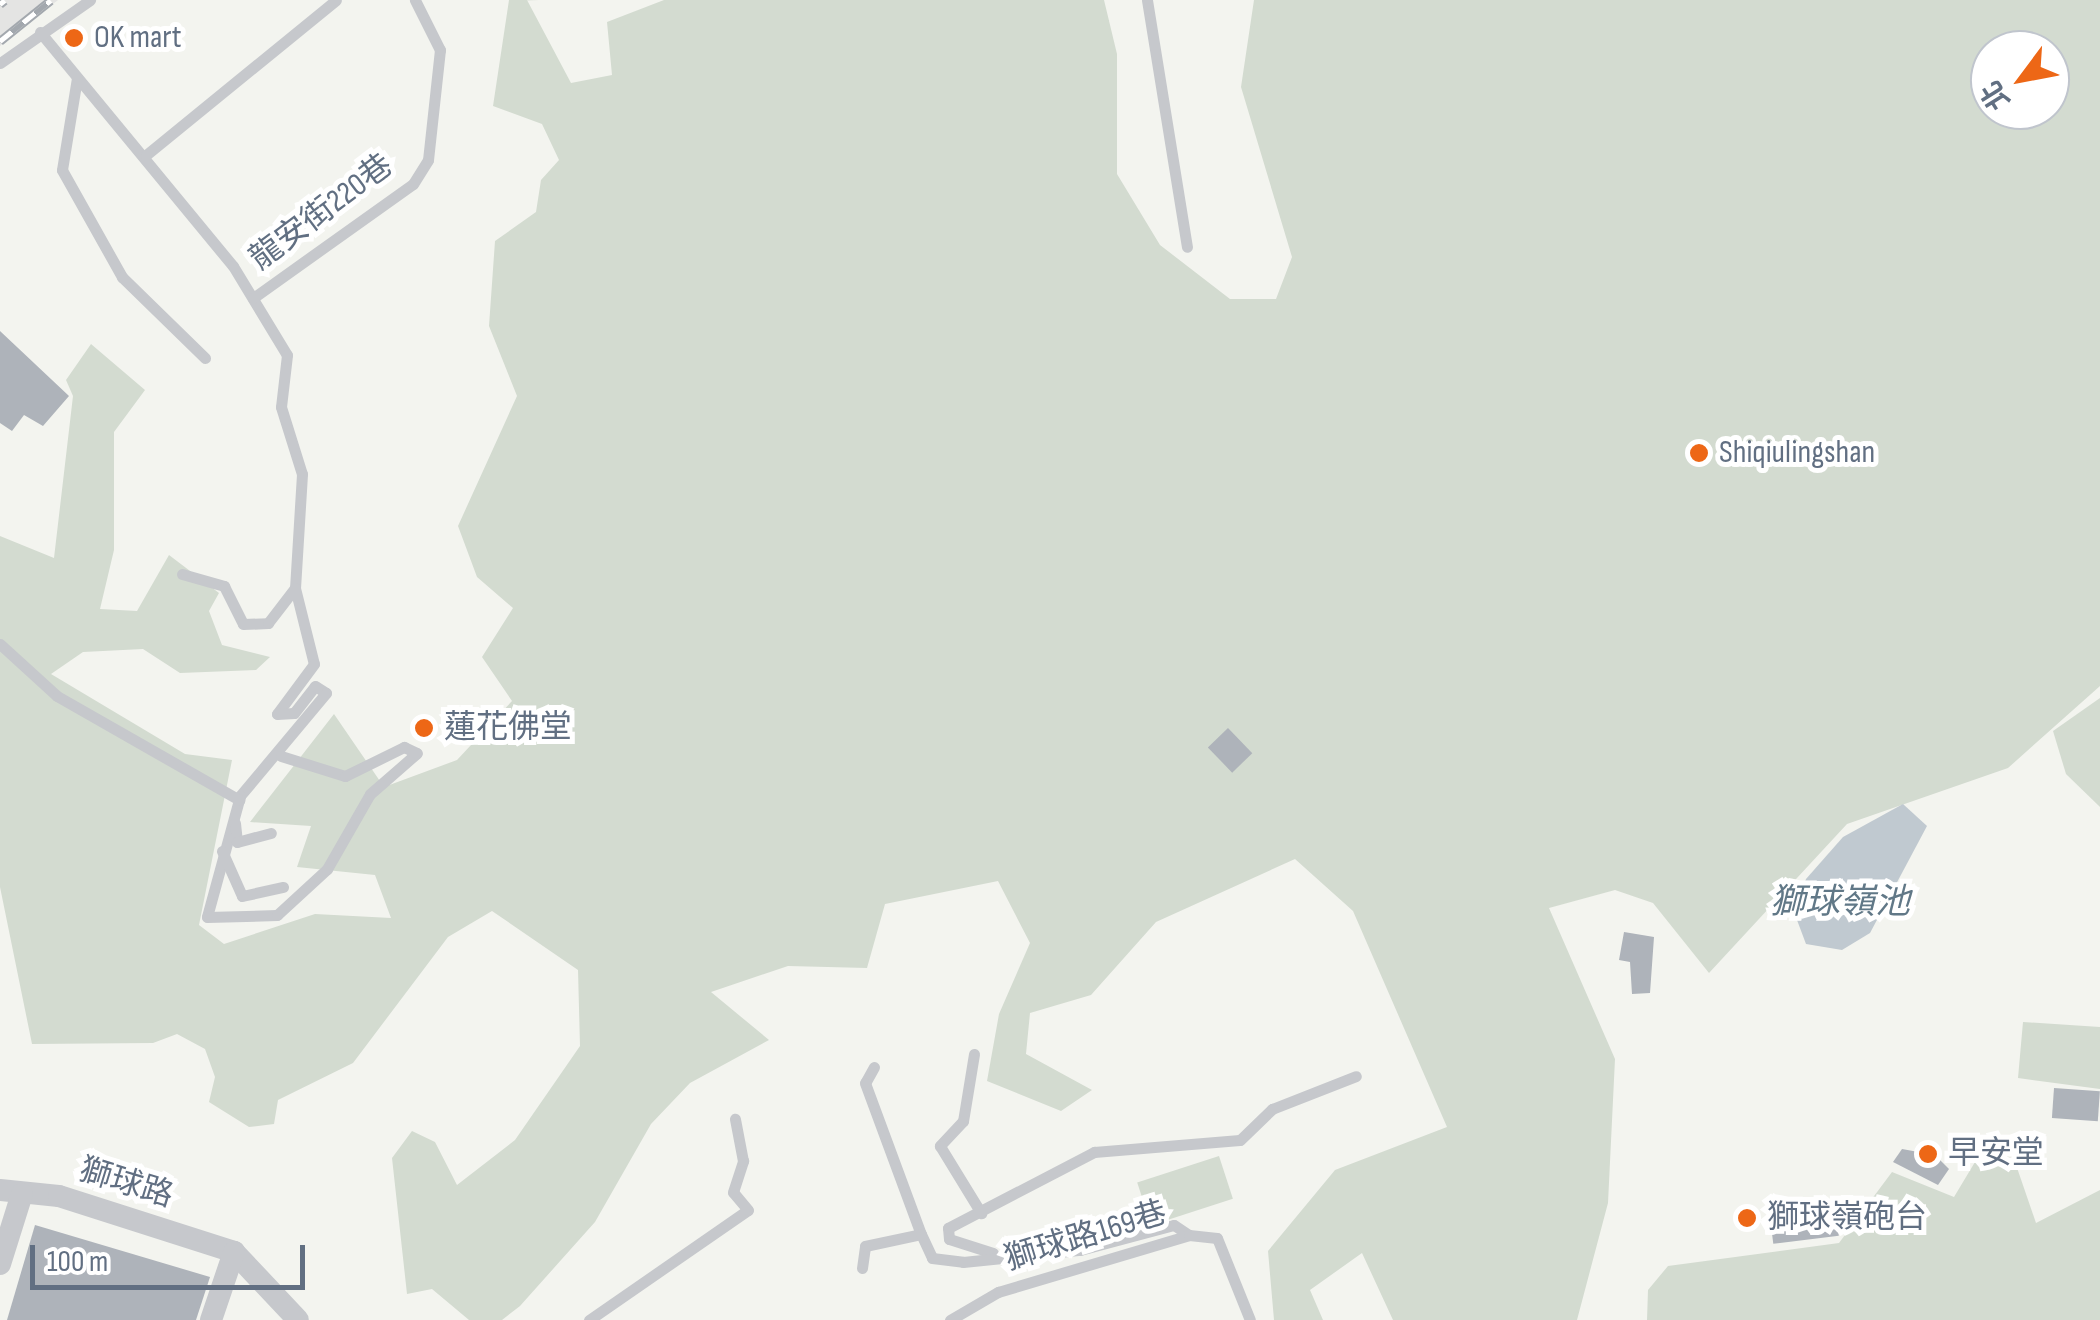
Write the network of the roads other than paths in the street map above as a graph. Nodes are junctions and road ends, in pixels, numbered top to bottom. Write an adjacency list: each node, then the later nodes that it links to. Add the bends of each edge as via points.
1 (90, 0): 5 (lane)
2 (336, 0): 8 (lane)
3 (415, 0): 10 (lane, 龍安街220巷, via 440,50 428,160 414,184)
4 (1147, 0): 9 (lane)
5 (40, 32): 6 (lane); 7 (lane)
6 (0, 63)
7 (77, 78): 8 (lane); 11 (lane, via 62,170 122,277)
8 (146, 155): 10 (lane)
9 (1187, 247)
10 (253, 298): 13 (lane, via 287,355 281,407 302,474)
11 (204, 358)
12 (182, 574): 13 (lane, via 224,586 243,624 268,623)
13 (295, 588): 15 (lane, via 314,664 277,714 294,713 316,686 326,693)
14 (0, 644): 16 (lane, via 57,696)
15 (281, 756): 16 (lane); 18 (lane, via 345,776 404,748 417,753 370,794 327,869 276,916 206,917)
16 (240, 796): 17 (lane, via 237,842); 18 (lane)
17 (272, 833)
18 (222, 851): 19 (lane, via 242,896)
19 (283, 887)
20 (974, 1054): 25 (lane, via 963,1121 940,1146)
21 (874, 1067): 26 (lane, via 865,1083)
22 (1356, 1076): 25 (lane, via 1272,1109 1240,1140 1094,1152)
23 (735, 1118): 34 (lane, via 742,1161 733,1192 748,1210)
24 (11, 1192): 28 (street, 獅球路, via 59,1196); 30 (street, 獅球路)
25 (981, 1213): 29 (lane, via 948,1228 949,1239)
26 (921, 1234): 29 (lane, via 932,1258); 31 (lane, via 865,1246)
27 (1189, 1235): 29 (lane, via 1174,1225 1080,1250); 35 (lane, 獅球路169巷, via 998,1292); 36 (lane, 獅球路169巷, via 1217,1238)
28 (234, 1252): 32 (street); 33 (street, 獅球路)
29 (992, 1253)
30 (0, 1264)
31 (862, 1268)
32 (211, 1320)
33 (298, 1320)
34 (589, 1320)
35 (950, 1320)
36 (1250, 1320)

